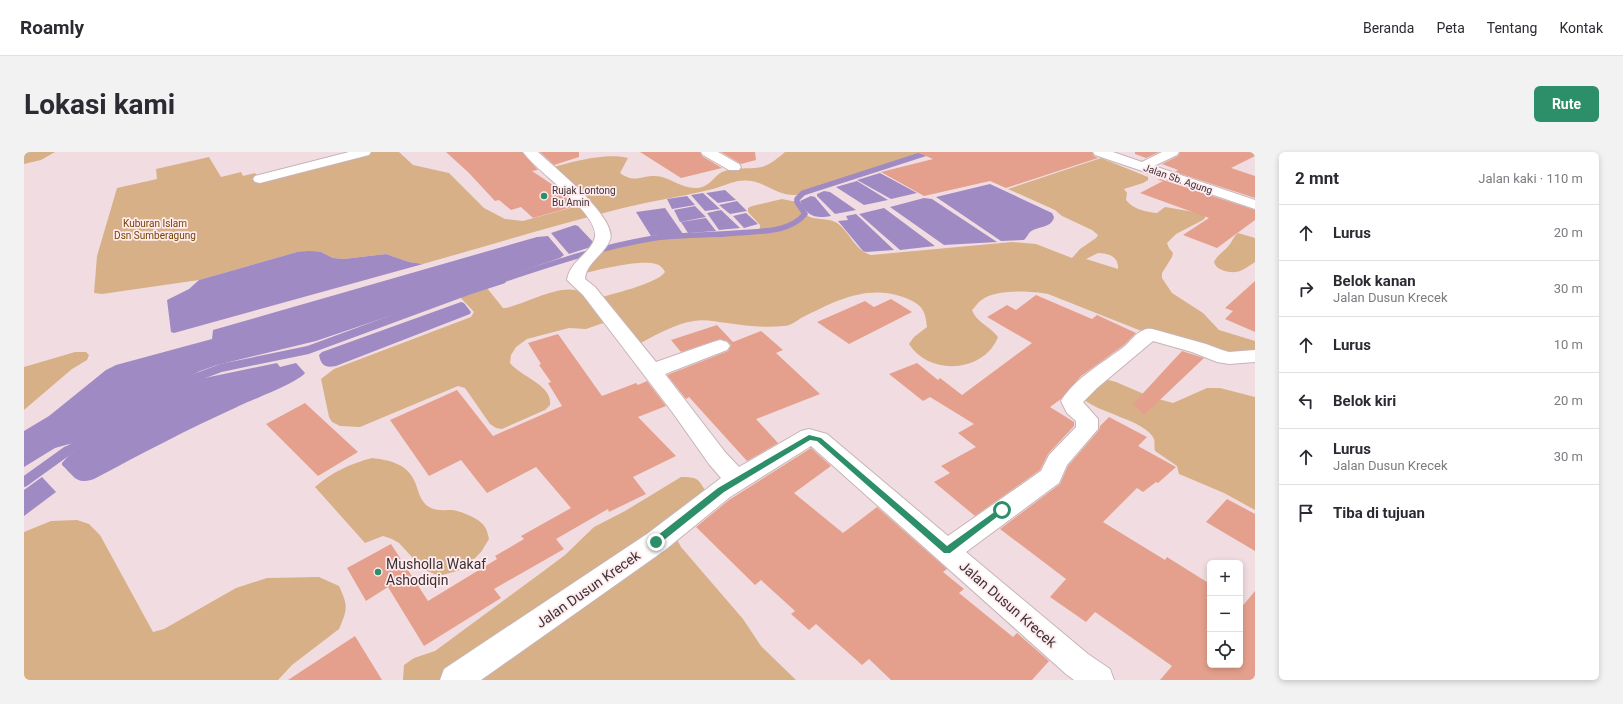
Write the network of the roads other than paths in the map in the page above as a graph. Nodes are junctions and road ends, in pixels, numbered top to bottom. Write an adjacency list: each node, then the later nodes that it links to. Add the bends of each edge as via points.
1 (364, 152): 8 (street)
2 (530, 152): 12 (street, via 586,204 603,230 604,234 596,250 578,269 576,280 589,291)
3 (708, 152): 6 (street)
4 (1100, 152): 7 (street, Jalan Sb. Agung)
5 (1172, 152): 7 (street)
6 (734, 167)
7 (1142, 167): 9 (street, Jalan Sb. Agung)
8 (260, 179)
9 (1255, 205)
10 (720, 346): 12 (street)
11 (1255, 356): 14 (street, via 1217,356 1148,334 1080,390 1072,401 1087,420 1087,429 1057,461 1050,477)
12 (652, 371): 13 (street, via 717,458)
13 (737, 480): 14 (street, Jalan Dusun Krecek, via 809,437 819,440); 15 (street, Jalan Dusun Krecek, via 650,546)
14 (947, 551): 16 (street, Jalan Dusun Krecek)
15 (455, 680)
16 (1098, 680)

